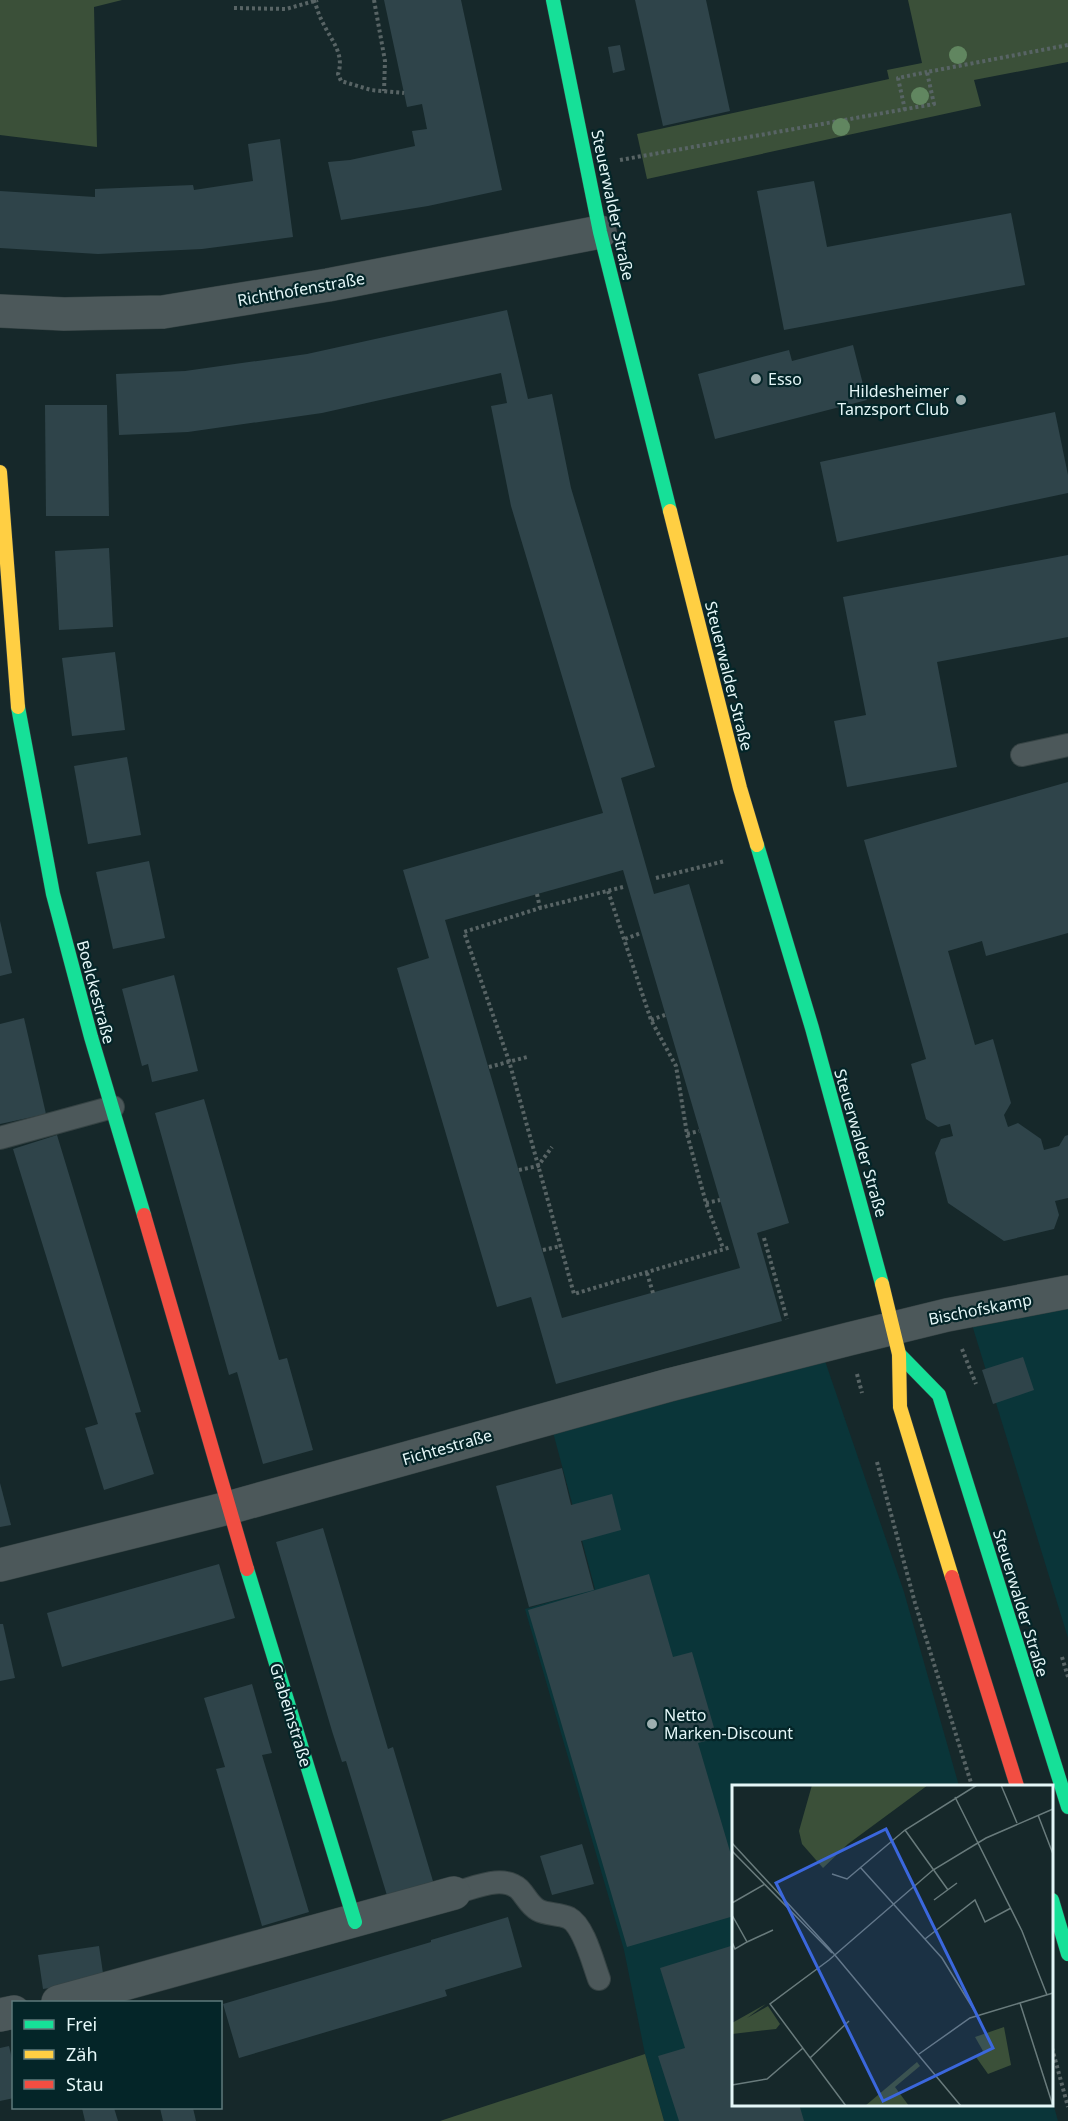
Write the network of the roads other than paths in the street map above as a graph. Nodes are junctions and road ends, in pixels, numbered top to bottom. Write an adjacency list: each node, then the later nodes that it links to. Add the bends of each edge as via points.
1 (553, 0): 2 (street, Steuerwalder Straße)
2 (600, 232): 3 (street, Richthofenstraße, via 163,312); 10 (street, Steuerwalder Straße, via 740,788 815,1039)
3 (0, 311)
4 (0, 472): 7 (street, Boelckestraße, via 19,719 52,894)
5 (1068, 745): 6 (lane)
6 (1022, 755)
7 (113, 1107): 8 (lane); 11 (street, Boelckestraße)
8 (0, 1138)
9 (1068, 1292): 10 (street, Bischofskamp, via 947,1315)
10 (896, 1341): 11 (street, Fichtestraße, via 849,1339 796,1352); 13 (street, Steuerwalder Straße, via 900,1407); 14 (street, Steuerwalder Straße, via 939,1395)
11 (228, 1509): 12 (street, Fichtestraße); 17 (street, Grabeinstraße)
12 (0, 1565)
13 (1017, 1785)
14 (1068, 1806)
15 (454, 1893): 17 (street); 19 (lane, via 502,1881 513,1884 531,1905 569,1918 580,1928)
16 (1053, 1903): 18 (street)
17 (355, 1922): 20 (street)
18 (1068, 1954)
19 (599, 1979)
20 (62, 2001)

